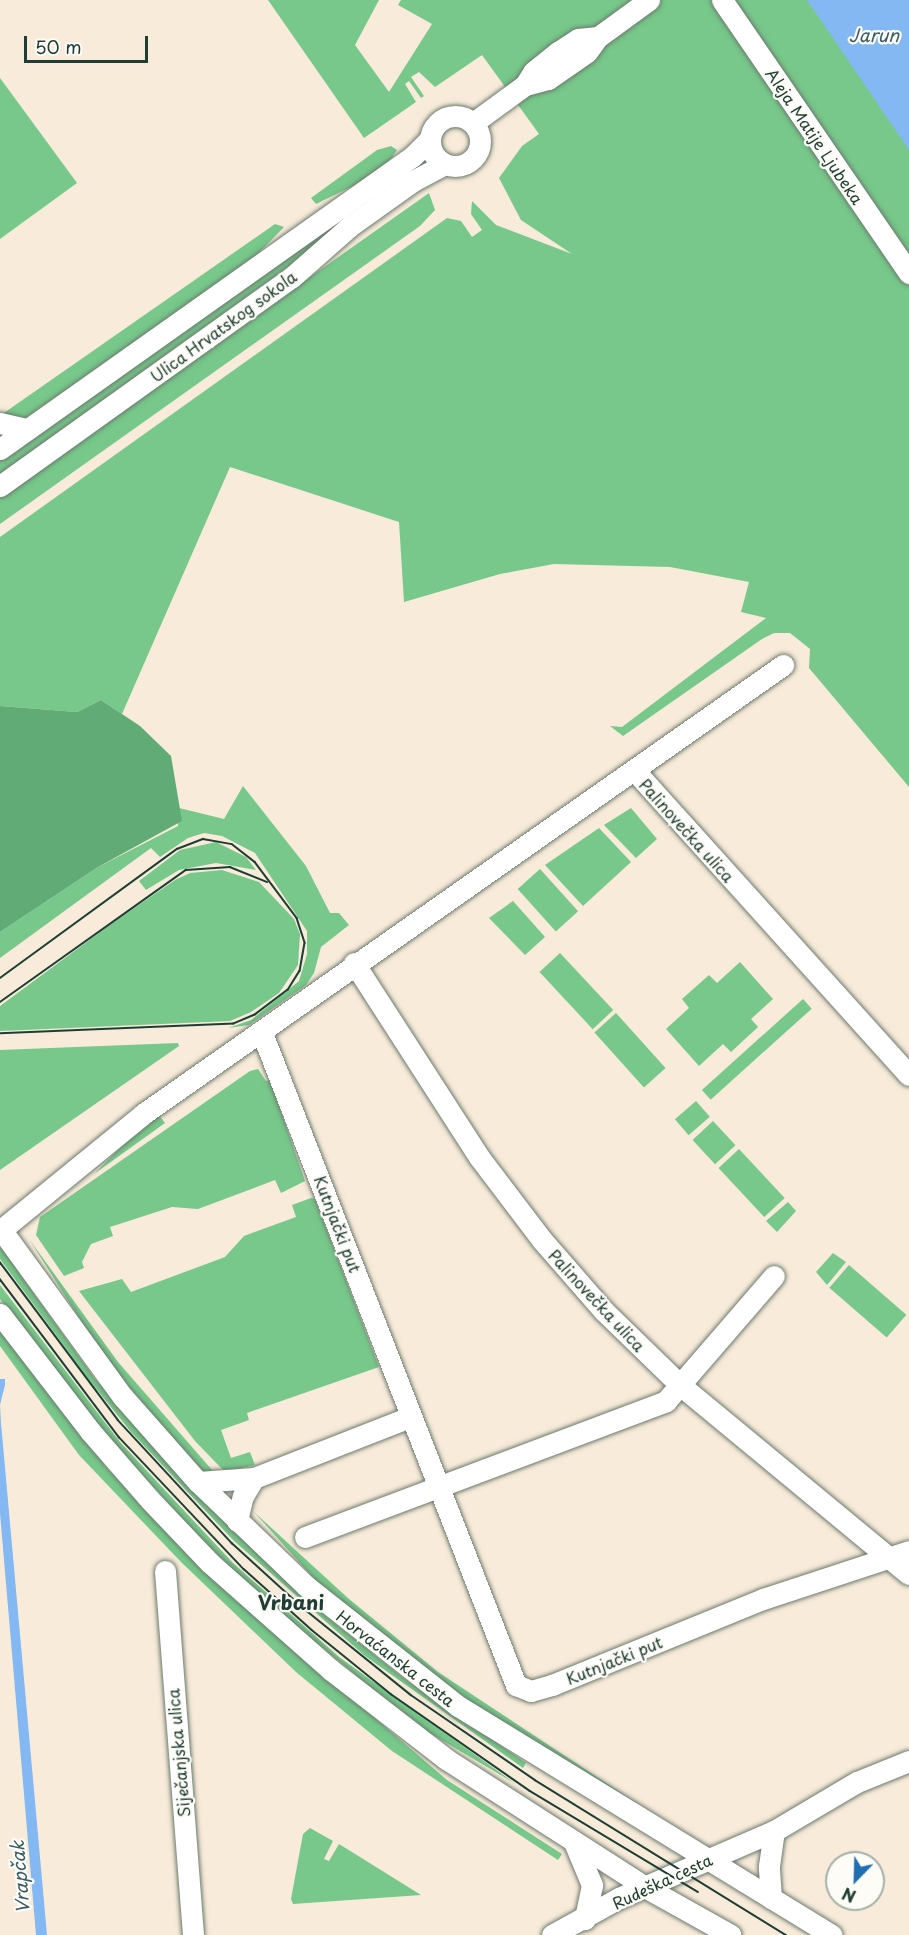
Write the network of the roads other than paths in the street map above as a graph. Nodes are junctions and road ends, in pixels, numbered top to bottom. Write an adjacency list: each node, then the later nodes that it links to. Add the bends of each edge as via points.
1 (650, 0): 3 (street, via 598,37 587,52 548,79 525,85)
2 (722, 0): 6 (street, Aleja Matije Ljubeka)
3 (473, 123): 4 (street, via 460,117 446,118 435,126); 5 (street, via 480,137 478,152 460,166)
4 (430, 139): 5 (street, via 434,154); 8 (street, Ulica Hrvatskog sokola, via 413,156)
5 (445, 164): 10 (street, Ulica Hrvatskog sokola, via 413,181 350,226 292,277)
6 (909, 273)
7 (0, 423): 8 (street)
8 (27, 429): 9 (street, Ulica Hrvatskog sokola)
9 (0, 448)
10 (0, 486)
11 (783, 665): 12 (street)
12 (635, 771): 13 (street); 15 (street, Palinovečka ulica)
13 (354, 963): 14 (street); 19 (street, Palinovečka ulica, via 479,1157 542,1240 604,1311)
14 (262, 1033): 16 (street, via 143,1114); 20 (street, Kutnjački put, via 339,1224)
15 (909, 1075)
16 (0, 1229): 22 (street, Horvaćanska cesta, via 123,1397)
17 (774, 1276): 19 (street)
18 (0, 1314): 31 (street, via 90,1431 210,1563 331,1670 437,1752)
19 (679, 1384): 23 (street, via 666,1401); 26 (street, Palinovečka ulica)
20 (410, 1417): 21 (street); 23 (street, Kutnjački put)
21 (254, 1478): 22 (street); 24 (street, via 243,1496)
22 (198, 1482): 24 (street, Horvaćanska cesta)
23 (439, 1489): 25 (street); 26 (street, Kutnjački put, via 512,1679 531,1691 764,1599)
24 (237, 1521): 32 (street, Horvaćanska cesta, via 306,1586 458,1706)
25 (305, 1537)
26 (900, 1554): 28 (street, Palinovečka ulica)
27 (165, 1571): 36 (street, Siječanjska ulica)
28 (909, 1574)
29 (909, 1761): 30 (street, Rudeška cesta, via 857,1782)
30 (774, 1831): 32 (street, Rudeška cesta); 34 (street, via 769,1866)
31 (574, 1842): 33 (street); 35 (street, via 592,1885)
32 (706, 1860): 33 (street, Rudeška cesta); 34 (street, Horvaćanska cesta)
33 (645, 1887): 35 (street, Rudeška cesta); 38 (street)
34 (771, 1898): 39 (street, Horvaćanska cesta)
35 (585, 1919): 37 (street, Rudeška cesta)
36 (193, 1935)
37 (552, 1935)
38 (731, 1935)
39 (831, 1935)

